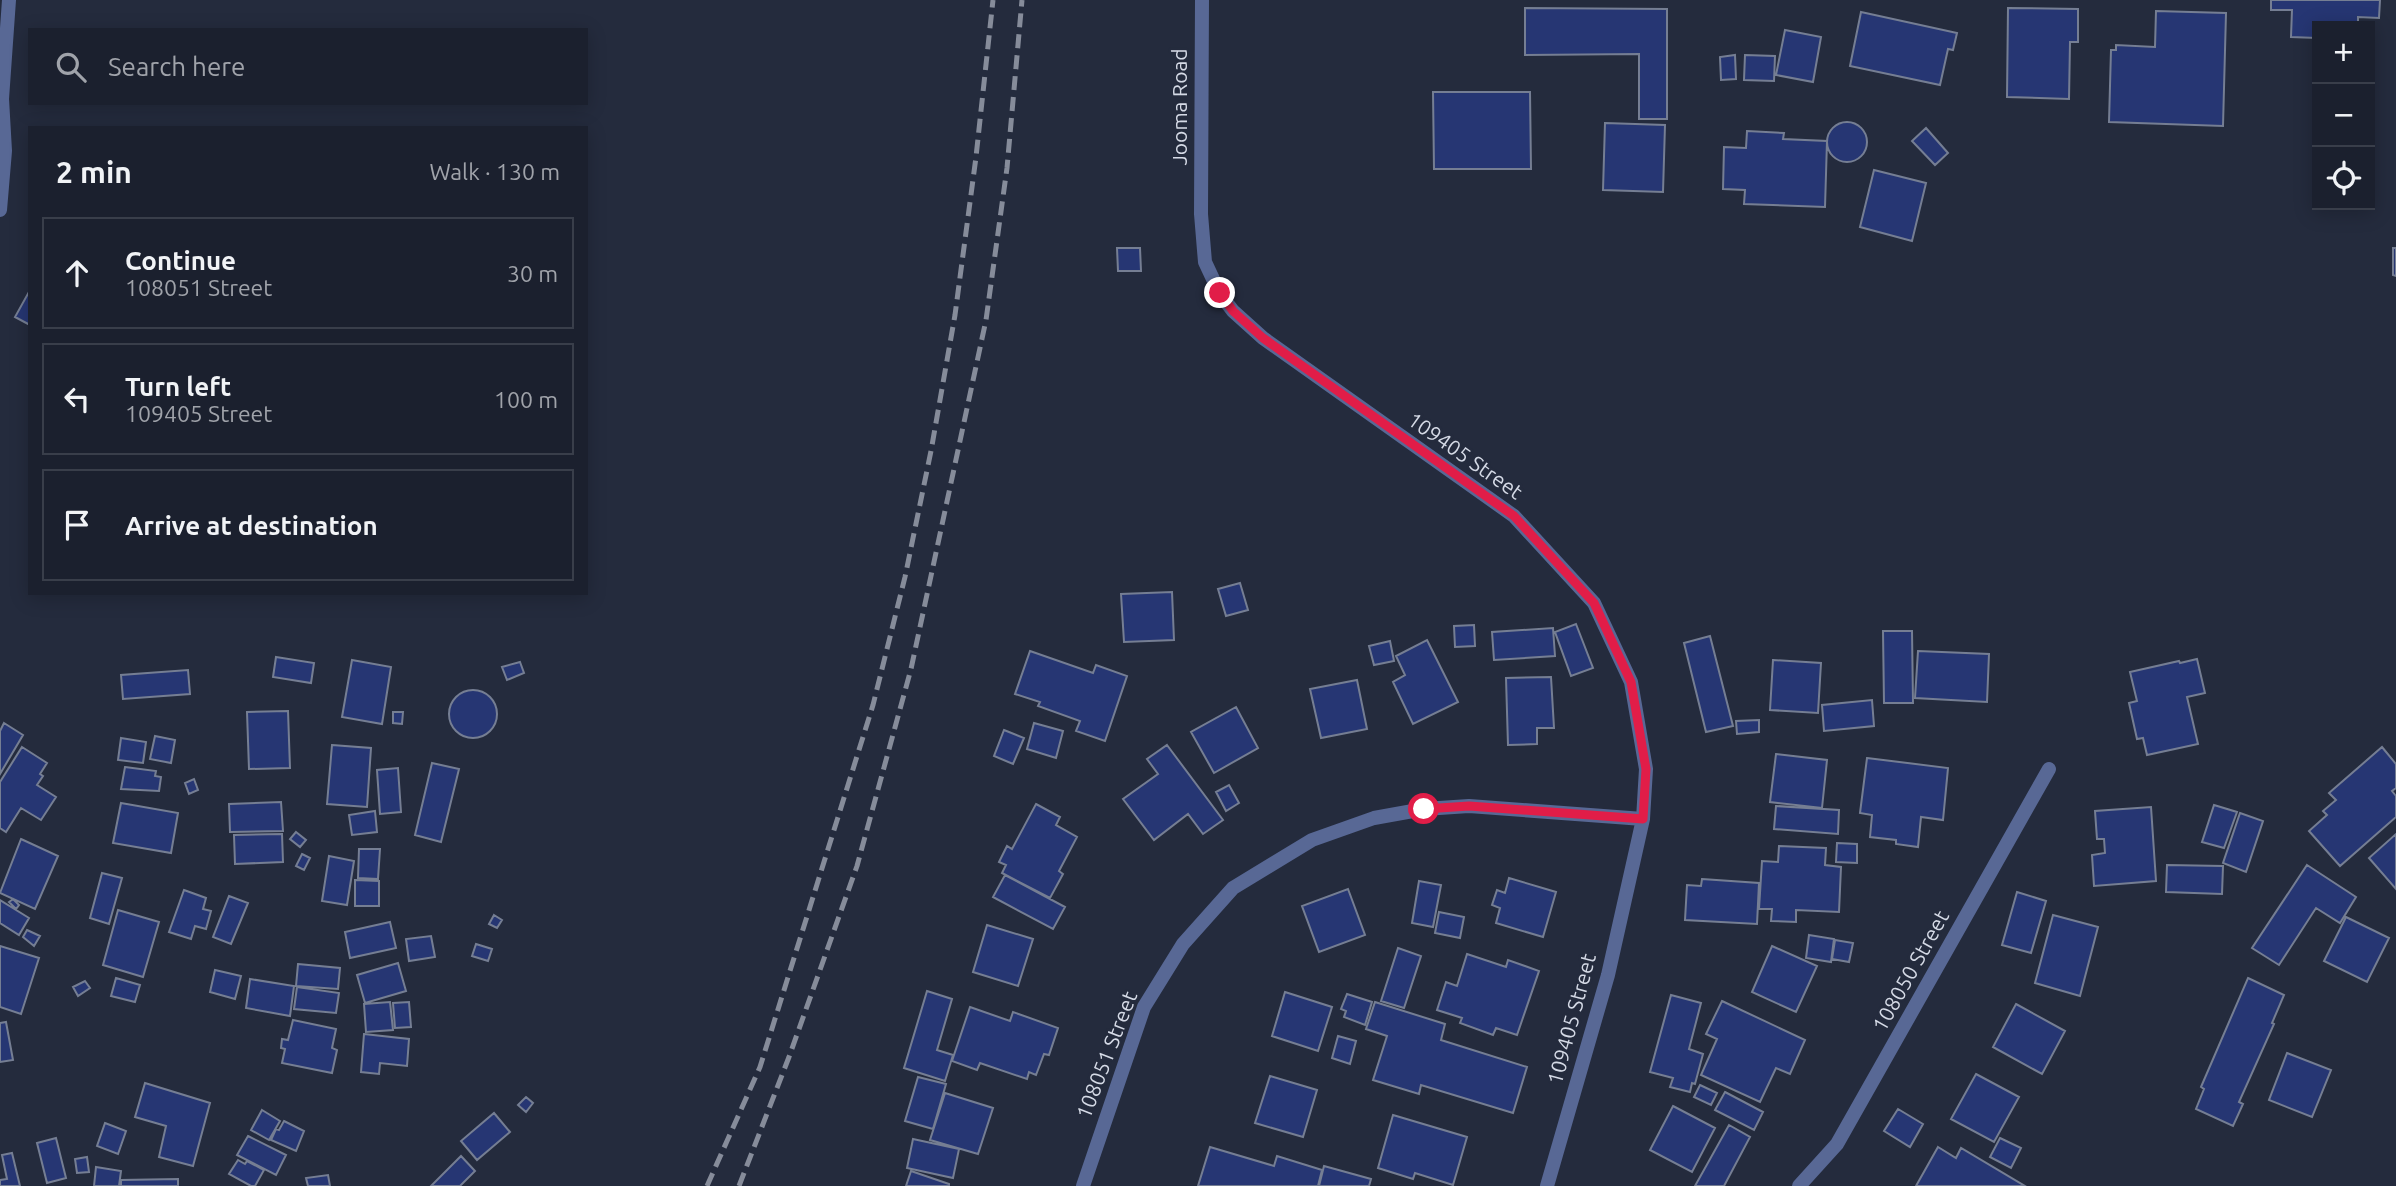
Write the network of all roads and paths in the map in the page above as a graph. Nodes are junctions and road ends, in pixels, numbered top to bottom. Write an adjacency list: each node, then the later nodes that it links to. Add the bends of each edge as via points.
1 (9, 0): 3 (street)
2 (1202, 0): 4 (street, Jooma Road)
3 (0, 210)
4 (1201, 214): 6 (street, 109405 Street, via 1205,262 1233,311 1304,368 1514,516 1594,603 1631,682 1646,769)
5 (2049, 769): 9 (street, 108050 Street, via 1837,1144)
6 (1643, 819): 7 (street, 108051 Street, via 1469,806 1424,809 1374,818 1312,840 1233,888 1183,944 1144,1007); 8 (street, 109405 Street, via 1608,975)
7 (1083, 1186)
8 (1547, 1186)
9 (1799, 1186)

